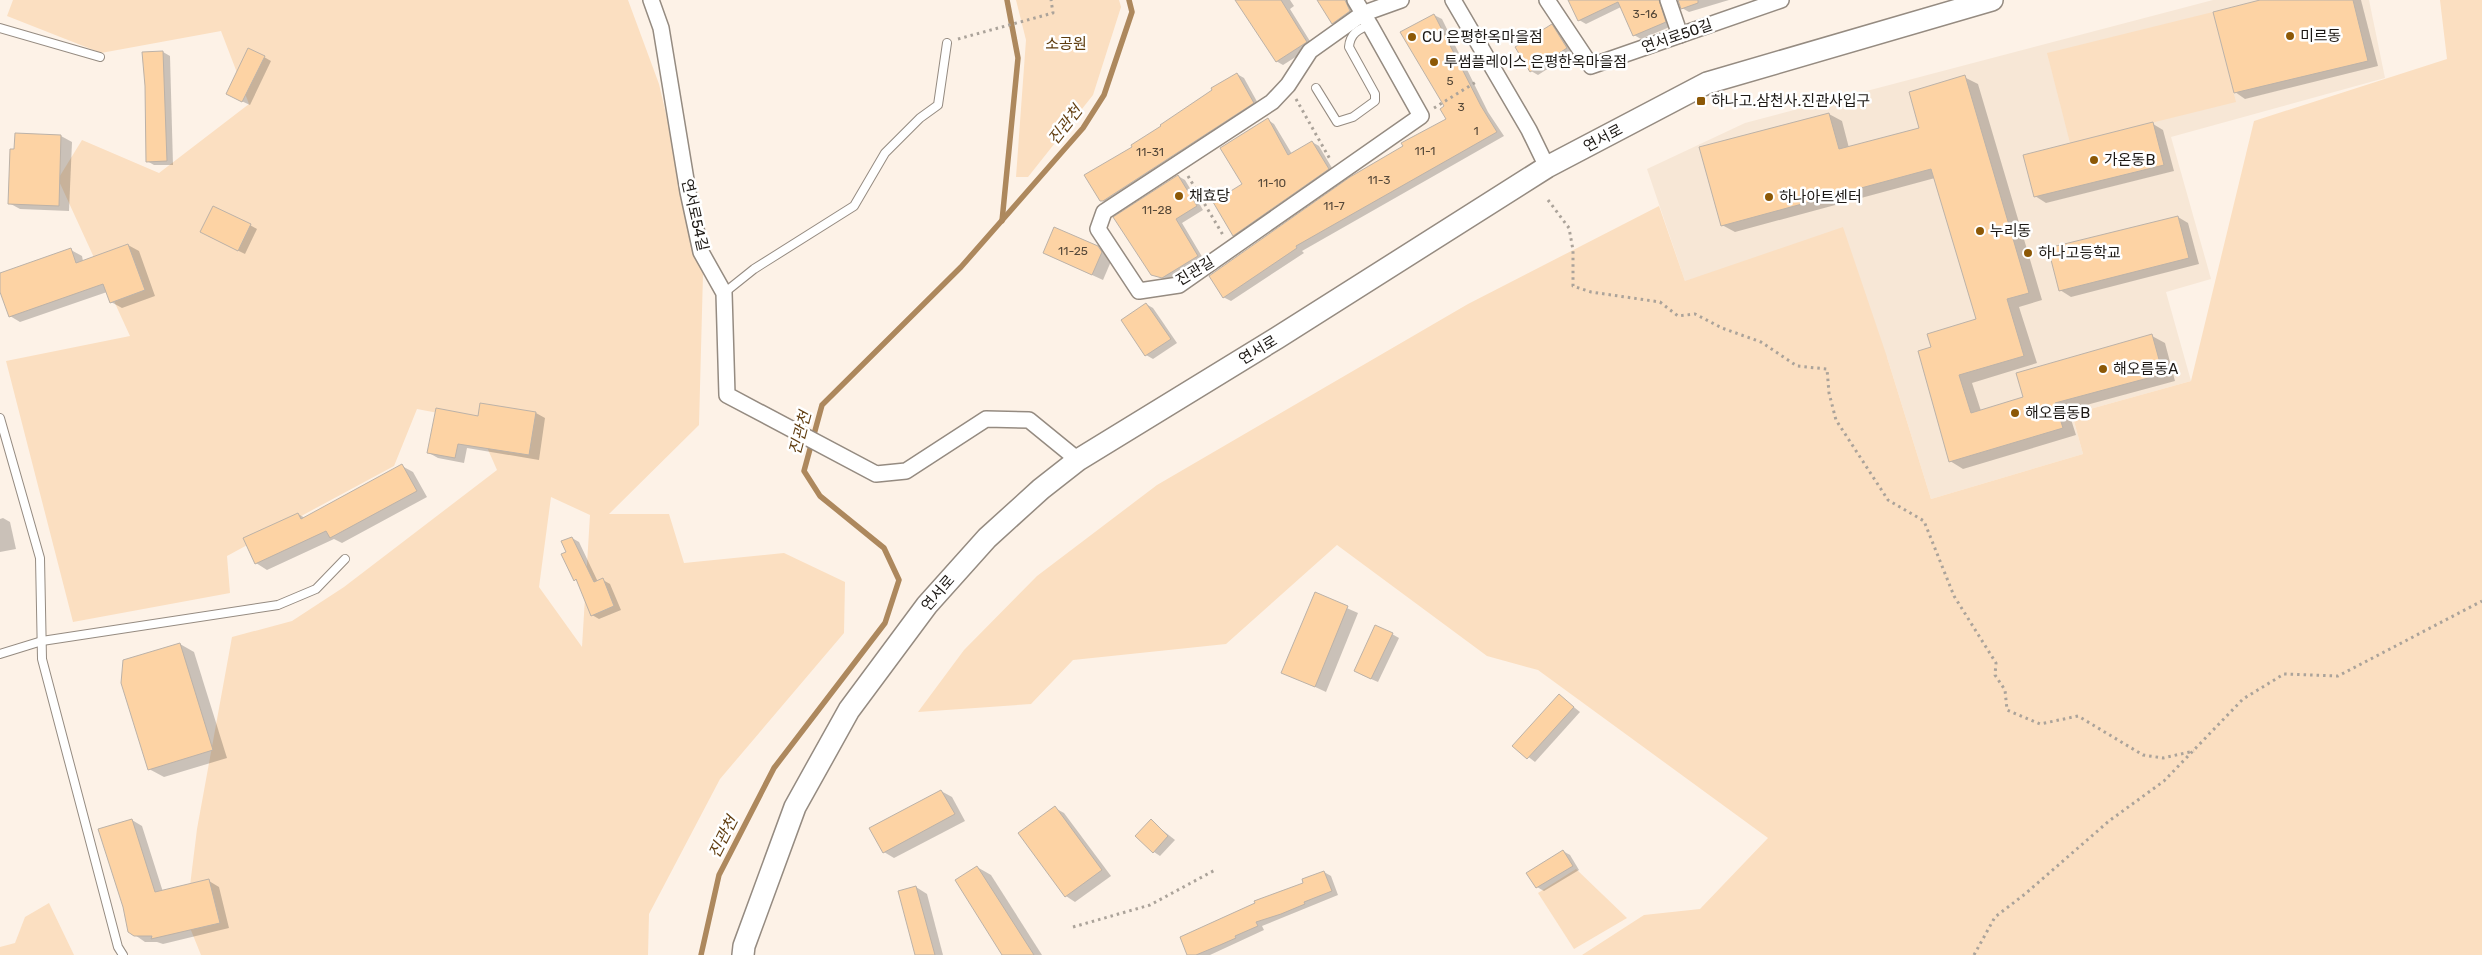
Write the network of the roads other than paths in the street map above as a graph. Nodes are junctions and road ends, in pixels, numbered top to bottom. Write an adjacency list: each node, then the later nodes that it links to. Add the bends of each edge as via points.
1 (651, 0): 17 (street, 연서로54길, via 662,28 688,192 701,252)
2 (1354, 0): 10 (street)
3 (1402, 0): 10 (street, 진관길)
4 (1453, 0): 16 (street)
5 (1547, 0): 12 (street, 연서로50길, via 1591,66)
6 (1668, 0): 12 (street)
7 (1781, 0): 12 (street, 연서로50길)
8 (1992, 0): 9 (main road, 연서로)
9 (1945, 7): 16 (main road, 연서로, via 1877,32 1707,83)
10 (1366, 19): 10 (street, 진관길, via 1310,51 1288,85 1272,102 1104,212 1098,229 1139,291 1179,285 1421,116); 15 (lane, via 1350,40 1349,47 1375,101 1353,117 1337,122)
11 (0, 30): 14 (lane)
12 (1680, 35)
13 (947, 43): 17 (lane, via 938,105 885,153 854,206)
14 (100, 57)
15 (1316, 88)
16 (1547, 167): 19 (main road, 연서로)
17 (724, 293): 19 (street, 연서로54길, via 726,395 876,474 906,471 986,418 1029,420)
18 (0, 418): 21 (lane, via 40,558)
19 (1078, 460): 24 (main road, 연서로, via 1041,488 987,538 927,605 849,710 795,807 773,862)
20 (345, 560): 21 (lane, via 316,588 278,605)
21 (42, 641): 22 (lane); 23 (lane, via 42,659)
22 (0, 654)
23 (123, 955)
24 (743, 955)

